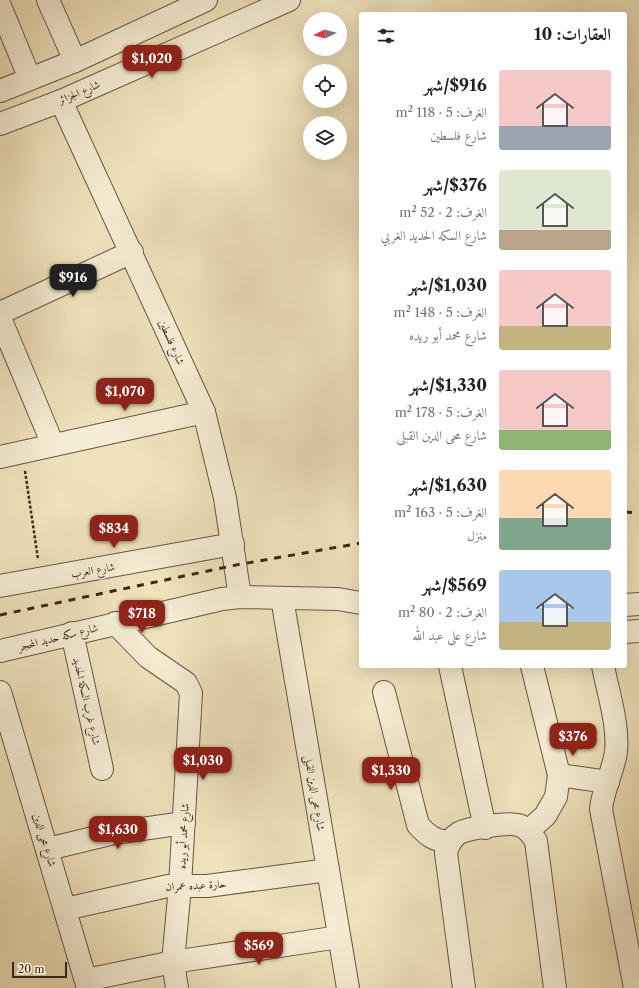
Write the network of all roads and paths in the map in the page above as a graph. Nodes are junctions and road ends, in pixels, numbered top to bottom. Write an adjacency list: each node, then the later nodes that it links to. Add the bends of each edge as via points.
1 (48, 0): 5 (street)
2 (206, 0): 5 (street)
3 (289, 0): 8 (street, شارع الجزائر)
4 (0, 6): 6 (street)
5 (75, 61): 6 (street)
6 (30, 79): 7 (street)
7 (0, 91)
8 (61, 101): 9 (street, شارع الجزائر); 10 (street, شارع فلسطين)
9 (0, 124)
10 (132, 252): 11 (street); 13 (street, شارع فلسطين)
11 (0, 313)
12 (0, 318): 14 (street)
13 (204, 412): 14 (street); 17 (street, شارع فلسطين, via 225,498)
14 (54, 446): 15 (street)
15 (22, 452): 16 (street); 18 (path)
16 (0, 457)
17 (233, 544): 18 (street, شارع العرب); 20 (street, شارع فلسطين)
18 (42, 579): 19 (street, شارع العرب)
19 (0, 586)
20 (240, 597): 21 (street, شارع سكه حديد المحجر); 25 (street, شارع سكه حديد المحجر)
21 (282, 598): 22 (street, شارع سكه حديد المحجر); 43 (street, شارع محى الدين القبلى)
22 (359, 602)
23 (639, 604): 24 (street)
24 (627, 605)
25 (115, 623): 28 (street, شارع سكه حديد المحجر); 38 (street, شارع محمد أبو ريده, via 148,657 186,683 191,693)
26 (639, 631): 27 (street)
27 (627, 632)
28 (72, 633): 29 (street, شارع سكه حديد المحجر); 35 (street, شارع غرب السكة الحديد)
29 (0, 651)
30 (450, 668): 39 (street)
31 (532, 668): 36 (street)
32 (603, 668): 37 (street, via 616,734 616,750)
33 (0, 692): 42 (street, شارع محى الدين)
34 (384, 692): 41 (street, via 418,825 426,835 438,841)
35 (102, 769)
36 (559, 775): 37 (street); 40 (street, via 556,797 545,816)
37 (608, 782): 53 (street, via 602,795 601,809)
38 (184, 823): 42 (street, via 114,833); 44 (street, شارع محمد أبو ريده)
39 (485, 828): 40 (street, via 508,824 519,825); 41 (street, via 459,834)
40 (529, 830): 52 (street, via 536,841)
41 (450, 842): 51 (street, via 446,866)
42 (48, 849): 45 (street, شارع محى الدين)
43 (328, 870): 44 (street, حارة عبده عمران, via 207,886); 46 (street, شارع محى الدين القبلى)
44 (180, 886): 45 (street, حارة عبده عمران, via 156,888); 47 (street, شارع محمد أبو ريده)
45 (65, 909): 48 (street, شارع محى الدين)
46 (339, 937): 47 (street); 50 (street, شارع محى الدين القبلى)
47 (173, 962): 48 (street); 49 (street, شارع محمد أبو ريده)
48 (87, 984)
49 (177, 988)
50 (348, 988)
51 (464, 988)
52 (555, 988)
53 (635, 988)

